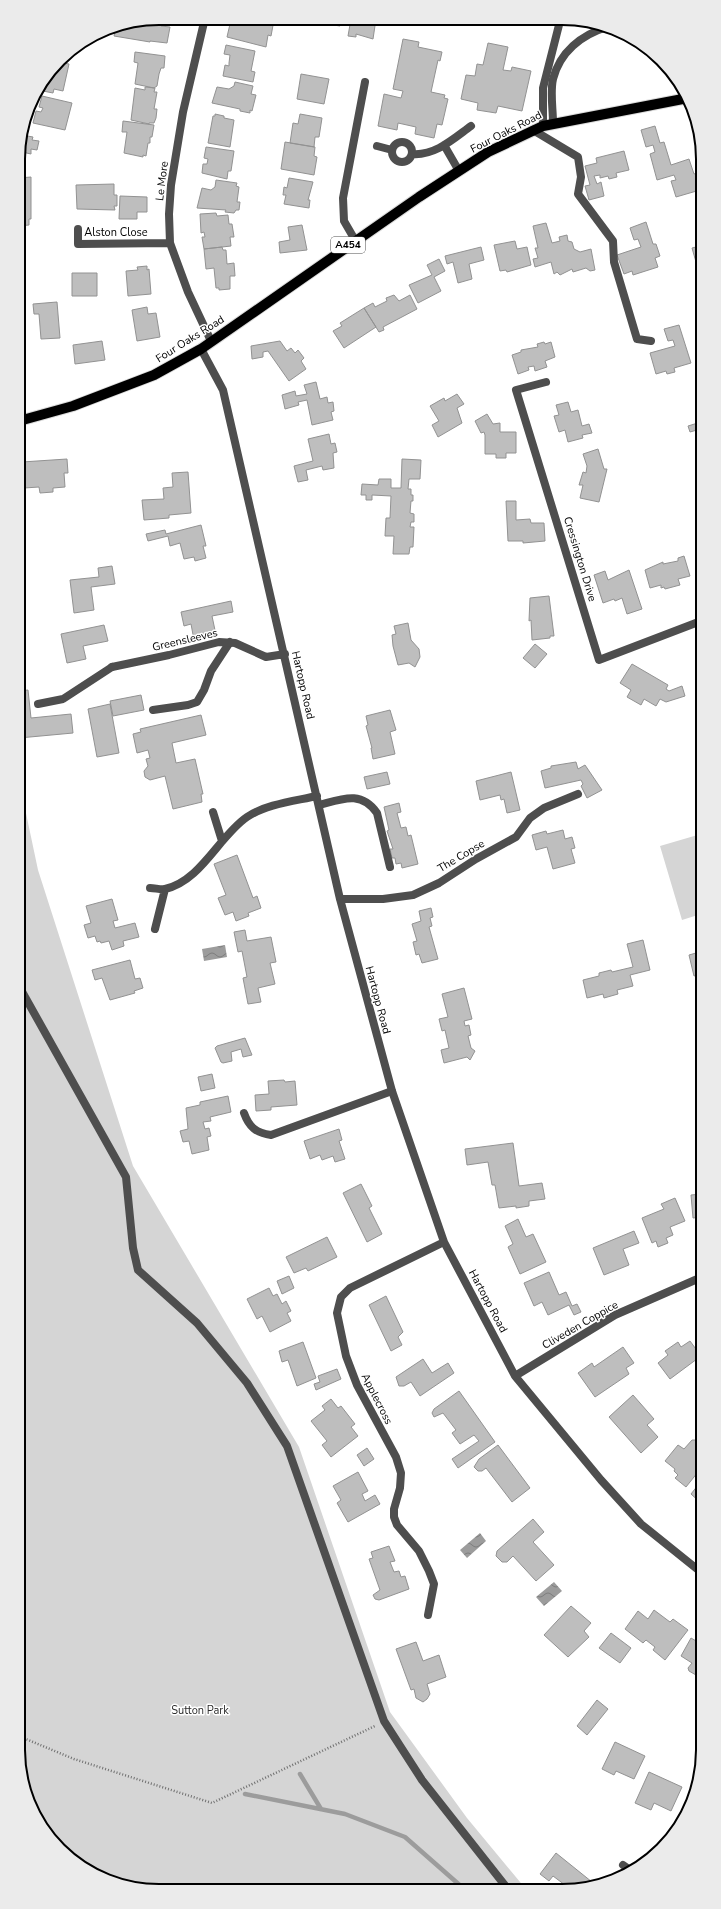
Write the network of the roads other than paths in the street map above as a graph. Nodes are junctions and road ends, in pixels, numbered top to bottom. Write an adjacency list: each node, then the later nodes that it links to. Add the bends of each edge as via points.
1 (203, 25): 16 (street, Le More, via 183,112 171,185)
2 (559, 25): 6 (street, via 542,88)
3 (597, 30): 6 (street, via 580,40 562,56 553,80)
4 (365, 82): 15 (street, via 343,198 344,221)
5 (682, 99): 6 (main road, Four Oaks Road / A454)
6 (548, 124): 8 (main road, Four Oaks Road / A454)
7 (471, 126): 9 (street)
8 (533, 130): 13 (main road, Four Oaks Road / A454, via 488,152); 17 (street, via 578,158 581,177 578,194 613,241 614,262 637,339)
9 (444, 145): 12 (street, via 421,155); 13 (street)
10 (377, 146): 11 (street)
11 (392, 150): 12 (street, via 396,159 402,162 408,160); 12 (street, via 398,142 406,142)
12 (412, 154)
13 (460, 171): 15 (main road, Four Oaks Road / A454)
14 (78, 229): 16 (street, Alston Close, via 78,244)
15 (355, 240): 18 (main road, Four Oaks Road / A454)
16 (170, 243): 18 (street, Le More, via 188,292)
17 (651, 340)
18 (211, 341): 19 (main road, Four Oaks Road / A454)
19 (201, 348): 21 (main road, Four Oaks Road / A454, via 147,378 73,406); 24 (street, Hartopp Road, via 223,390)
20 (546, 382): 22 (street, Cressington Drive, via 516,390 599,660)
21 (25, 418)
22 (696, 623)
23 (230, 642): 24 (street, Greensleeves, via 266,657); 25 (street, Greensleeves, via 211,643 112,667 63,700); 26 (street, via 211,671 197,702)
24 (285, 654): 28 (street, Hartopp Road)
25 (38, 704)
26 (154, 710)
27 (578, 794): 35 (street, The Copse, via 544,808 530,818 516,837 439,883 413,895 383,899)
28 (317, 796): 29 (street, Hartopp Road); 31 (street, via 255,812 246,817)
29 (319, 805): 32 (street, via 359,798 372,806 377,814); 35 (street, Hartopp Road)
30 (213, 812): 31 (street)
31 (222, 841): 34 (street, via 201,866 183,880)
32 (390, 867)
33 (150, 888): 34 (street)
34 (165, 889): 36 (street)
35 (340, 899): 38 (street, Hartopp Road)
36 (155, 929)
37 (25, 997): 47 (street, via 126,1177 133,1248 138,1270 197,1323 247,1383 287,1446 384,1721 422,1780)
38 (392, 1091): 39 (street, via 271,1135 259,1133 248,1124); 40 (street, Hartopp Road)
39 (244, 1113)
40 (444, 1242): 42 (street, Hartopp Road); 44 (street, Applecross, via 350,1288 341,1298 337,1313 346,1356 357,1385 396,1457 401,1473 394,1517 397,1525 419,1551 434,1584)
41 (696, 1280): 42 (street, Cliveden Coppice, via 615,1315)
42 (516, 1376): 43 (street, Hartopp Road, via 601,1480 641,1524)
43 (696, 1569)
44 (428, 1615)
45 (623, 1865): 46 (street)
46 (626, 1867)
47 (504, 1884)

